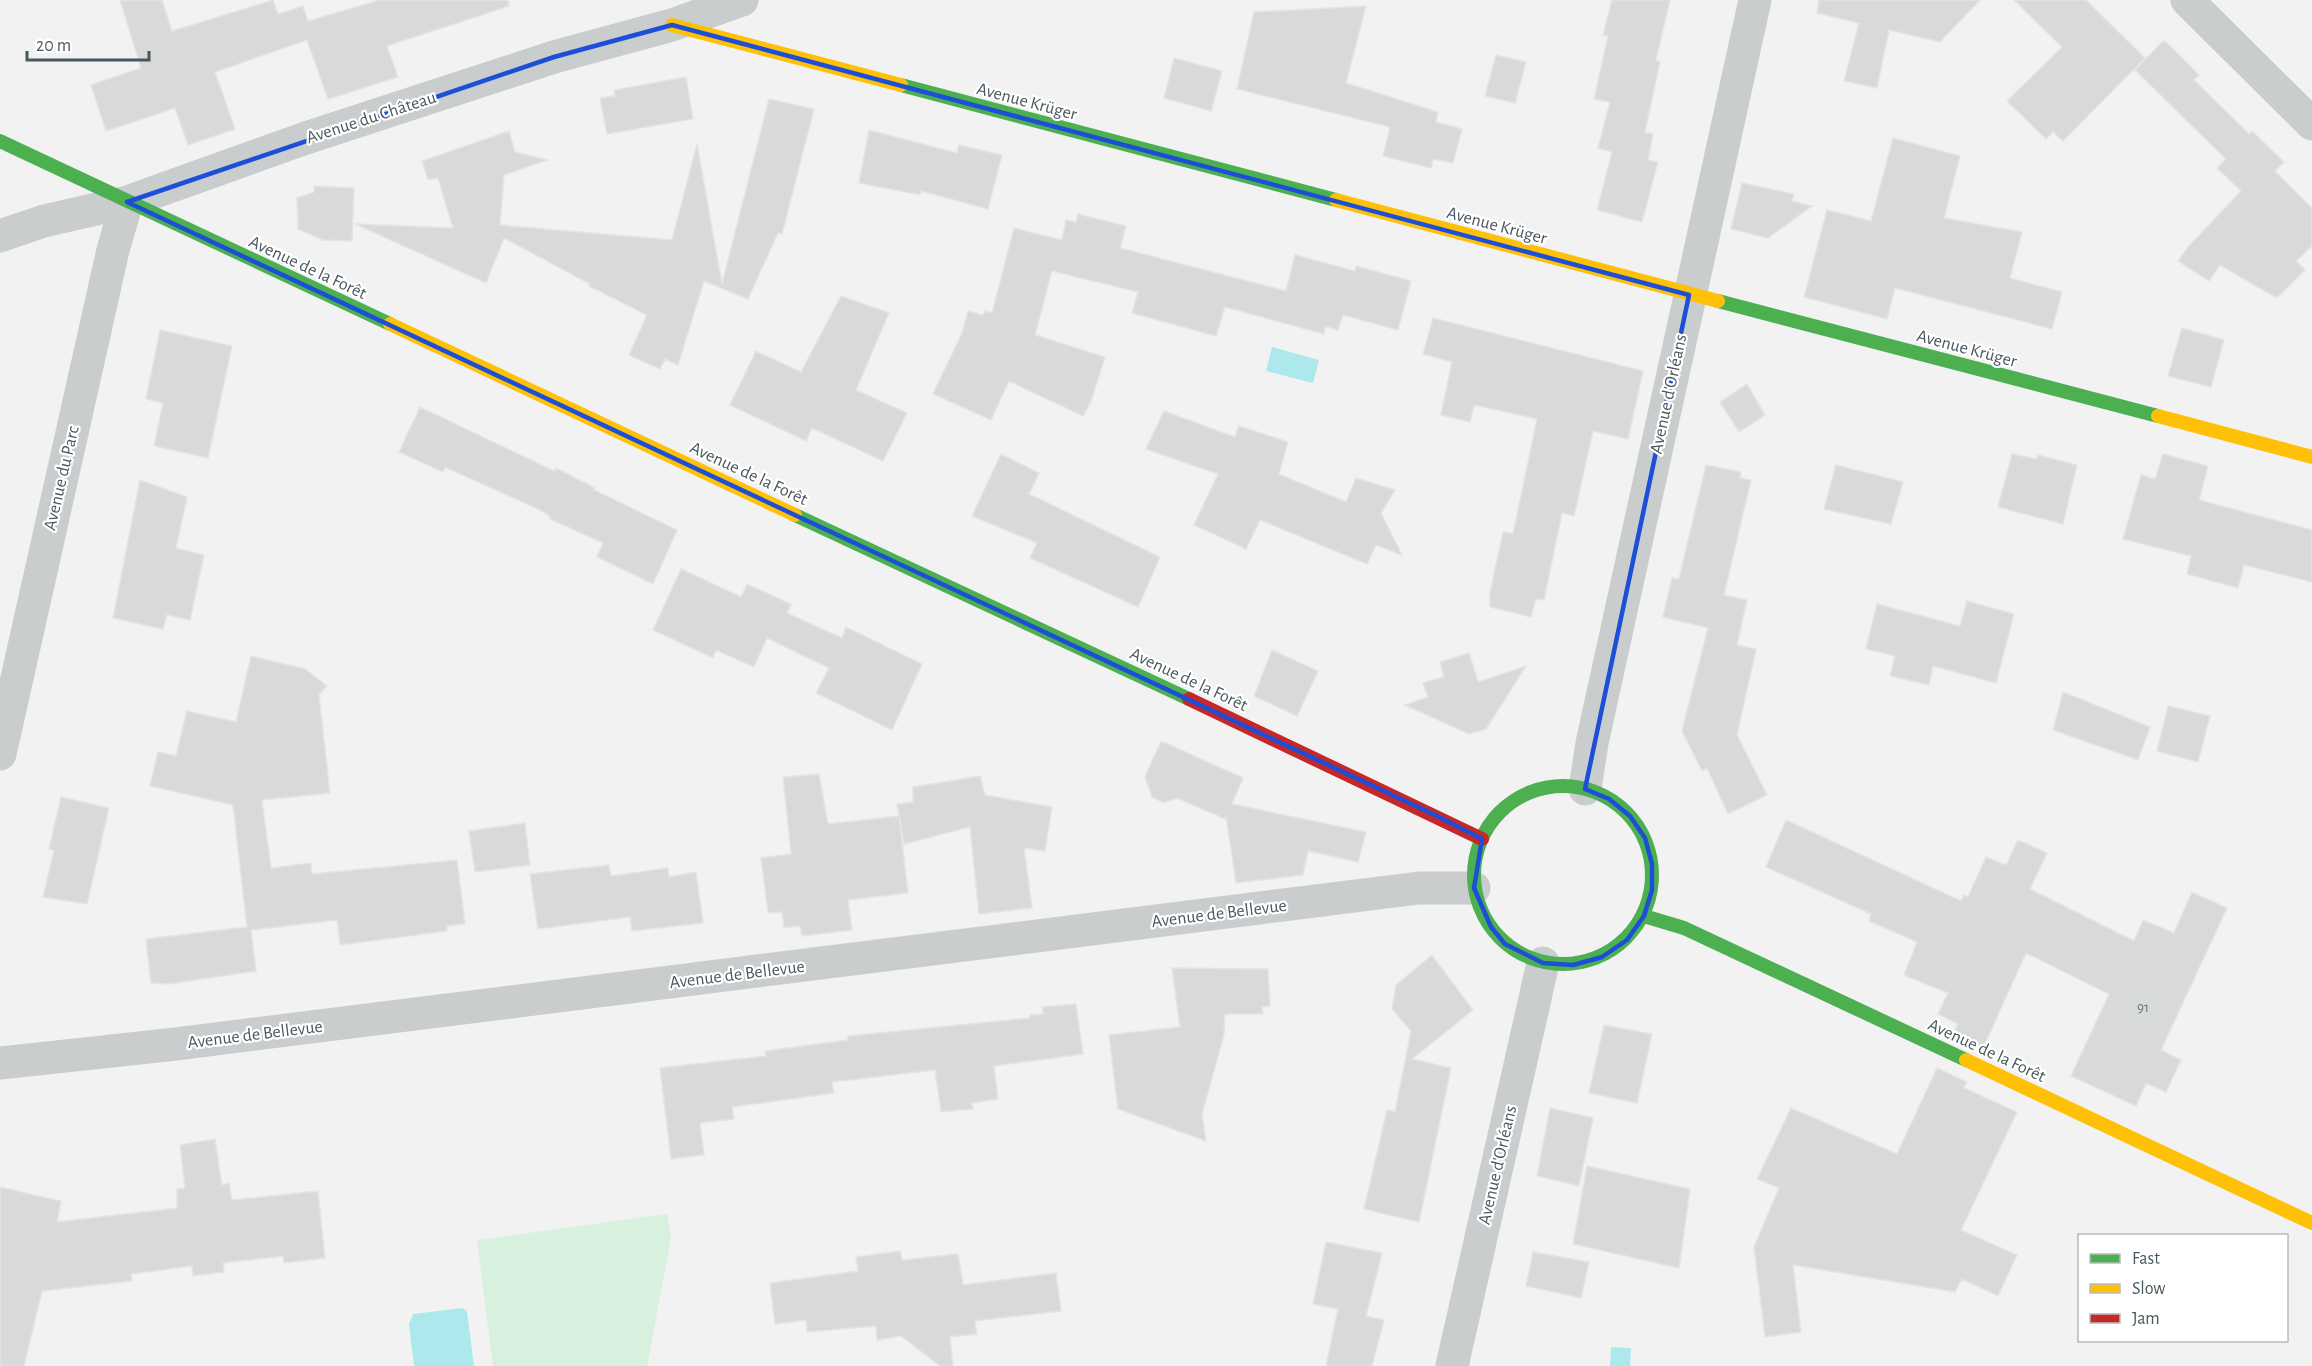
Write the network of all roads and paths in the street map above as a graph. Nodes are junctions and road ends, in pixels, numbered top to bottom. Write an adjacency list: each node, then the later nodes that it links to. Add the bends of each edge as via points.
1 (742, 0): 4 (street, Avenue du Château)
2 (1755, 0): 9 (street, Avenue d'Orléans)
3 (2187, 0): 5 (street)
4 (672, 26): 7 (street, Avenue du Château, via 543,61 306,138); 9 (street, Avenue Krüger)
5 (2312, 124)
6 (0, 141): 7 (street, Avenue de la Forêt)
7 (127, 202): 8 (street, Avenue du Château, via 44,221); 11 (street, Avenue du Parc); 13 (street, Avenue de la Forêt)
8 (0, 236)
9 (1689, 295): 10 (street, Avenue Krüger); 12 (street, Avenue d'Orléans)
10 (2312, 457)
11 (0, 754)
12 (1585, 789): 13 (street, via 1545,786 1527,792 1495,818); 15 (street, via 1609,799 1630,816 1645,838 1652,890)
13 (1482, 839): 14 (street, via 1475,863)
14 (1474, 888): 16 (street, via 1485,918 1505,944); 17 (street, Avenue de Bellevue, via 1419,888)
15 (1644, 916): 16 (street, via 1627,940 1602,957 1573,965); 18 (street, Avenue de la Forêt, via 1684,928)
16 (1544, 963): 19 (street, Avenue d'Orléans)
17 (0, 1063)
18 (2312, 1223)
19 (1452, 1366)

